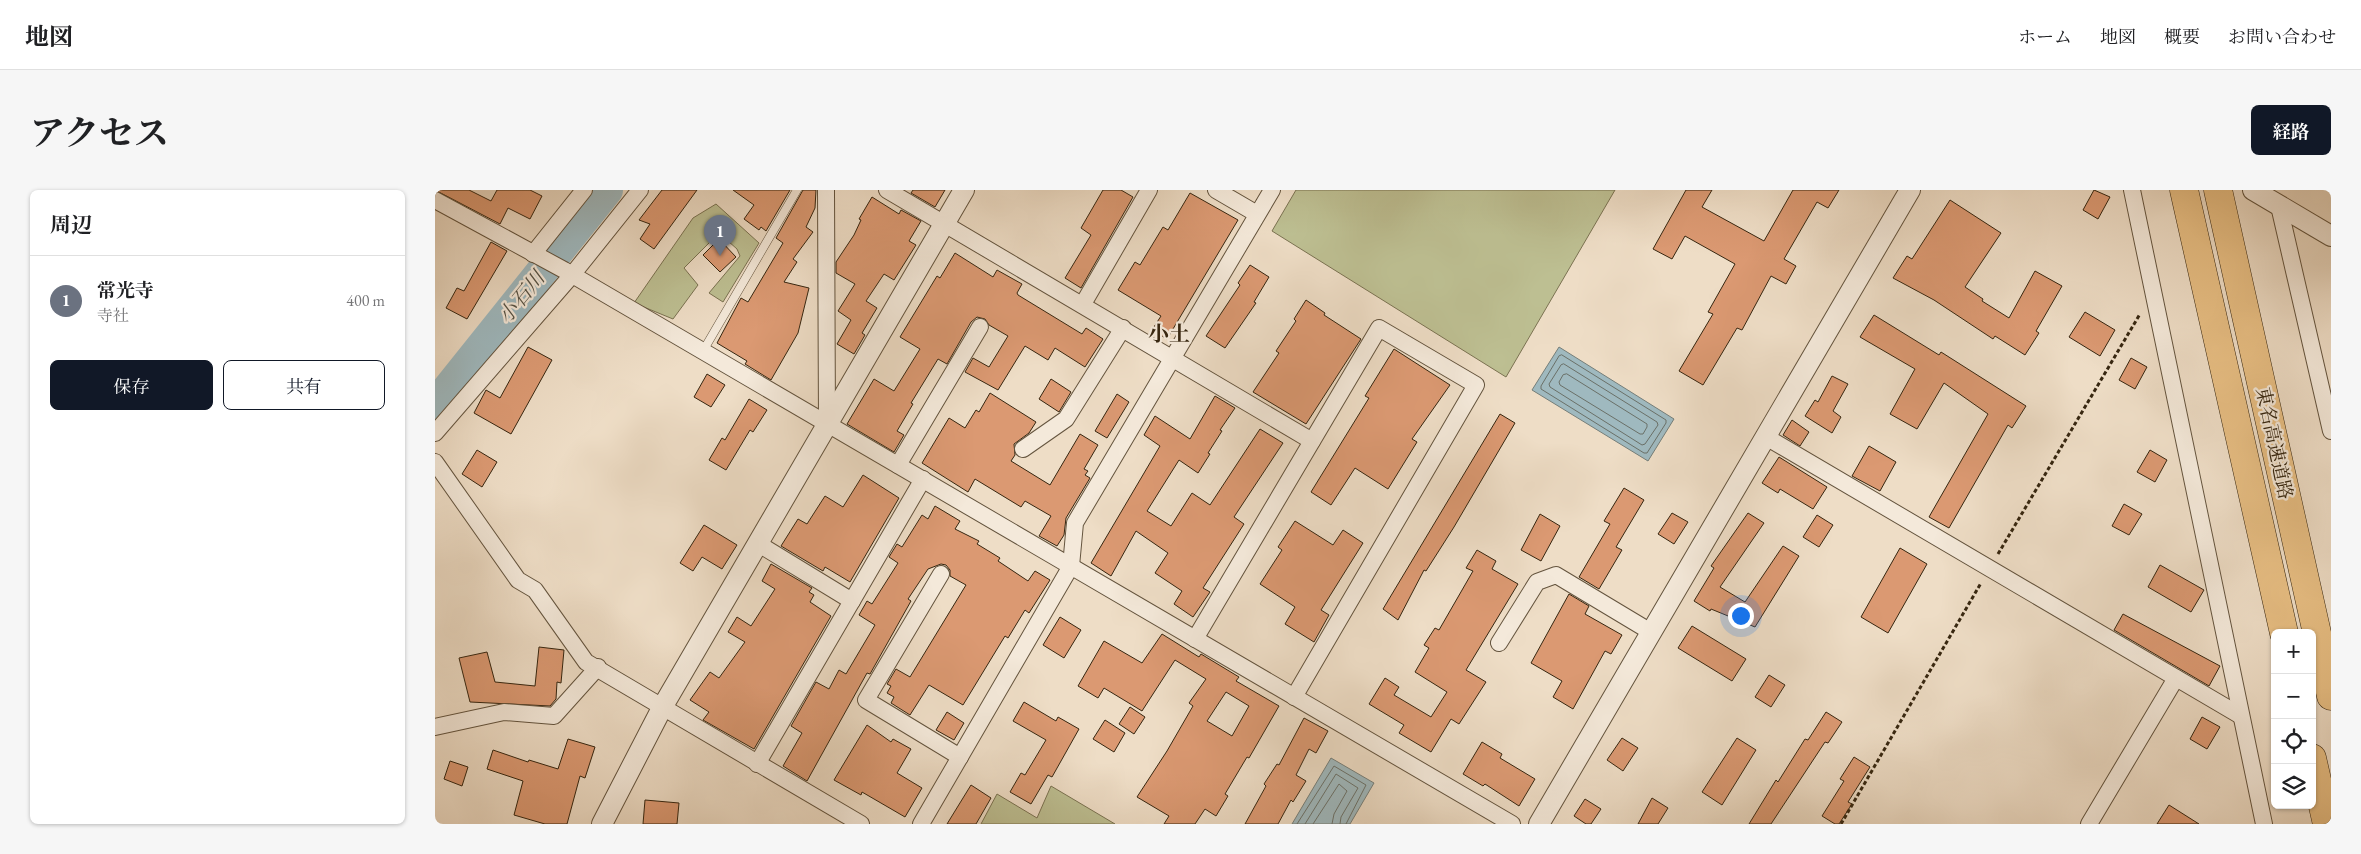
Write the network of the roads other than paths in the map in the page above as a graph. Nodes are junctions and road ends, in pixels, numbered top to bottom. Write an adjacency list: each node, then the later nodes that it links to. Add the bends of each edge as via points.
1 (584, 190): 19 (street)
2 (640, 190): 20 (street)
3 (797, 190): 24 (lane)
4 (825, 190): 26 (street)
5 (887, 190): 17 (street)
6 (964, 190): 17 (street)
7 (1149, 190): 21 (street)
8 (1216, 190): 16 (street)
9 (1272, 190): 16 (street)
10 (1910, 190): 29 (street)
11 (2132, 190): 48 (street)
12 (2184, 190): 39 (highway, 東名高速道路)
13 (2218, 190): 46 (highway, 東名高速道路)
14 (2268, 196): 18 (street); 27 (street)
15 (435, 200): 19 (street)
16 (1257, 214): 25 (street)
17 (944, 223): 21 (street); 26 (street)
18 (2331, 236)
19 (533, 254): 20 (street)
20 (568, 273): 24 (street); 28 (street)
21 (1083, 304): 23 (street)
22 (980, 327): 33 (street)
23 (1123, 328): 25 (street); 31 (street, via 1066,419)
24 (703, 351): 26 (street)
25 (1173, 358): 30 (street); 36 (street, via 1075,523)
26 (827, 423): 33 (street); 35 (street)
27 (2331, 431)
28 (435, 433)
29 (1766, 437): 40 (street); 44 (street)
30 (1312, 441): 41 (street); 45 (street, via 1379,328 1476,386)
31 (1023, 449)
32 (435, 462): 43 (street, via 518,580 535,590 586,662)
33 (897, 465): 34 (street)
34 (923, 479): 36 (street); 38 (street)
35 (757, 544): 38 (street); 47 (street)
36 (1071, 566): 41 (street); 50 (street)
37 (941, 574): 50 (street, via 866,700)
38 (852, 601): 51 (street)
39 (2283, 629)
40 (1651, 632): 42 (street, via 1556,575 1537,582); 57 (street)
41 (1195, 639): 45 (street)
42 (1499, 643)
43 (598, 667): 47 (street); 49 (street, via 554,716 504,712)
44 (2176, 678): 48 (street); 58 (street)
45 (1294, 696): 56 (street)
46 (2331, 696)
47 (663, 706): 51 (street); 53 (street)
48 (2241, 716): 59 (street)
49 (435, 727)
50 (960, 757): 55 (street)
51 (757, 764): 54 (street)
52 (2313, 764): 60 (highway)
53 (602, 824)
54 (861, 824)
55 (921, 824)
56 (1512, 824)
57 (1539, 824)
58 (2089, 824)
59 (2264, 824)
60 (2327, 824)

